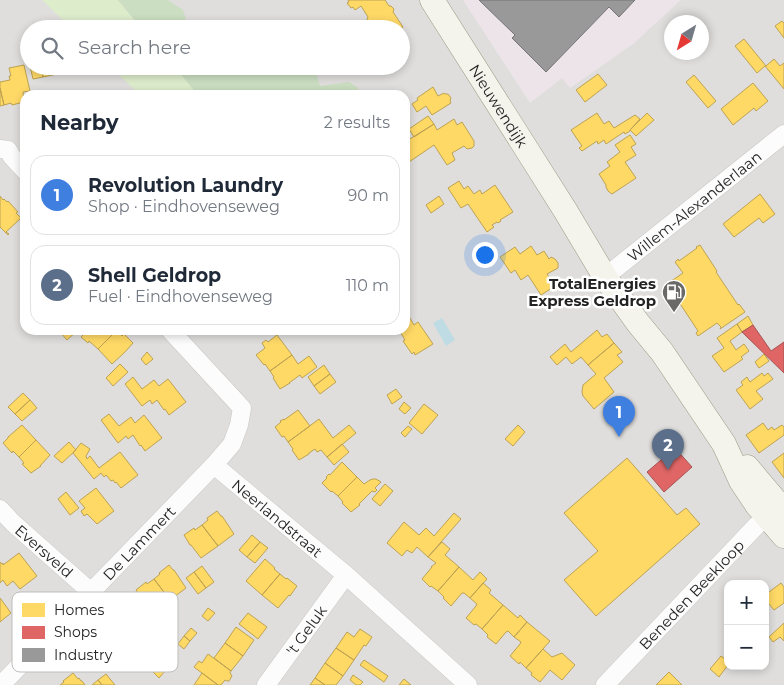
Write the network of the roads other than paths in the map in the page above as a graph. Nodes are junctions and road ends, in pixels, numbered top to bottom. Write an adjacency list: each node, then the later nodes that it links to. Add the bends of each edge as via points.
1 (432, 0): 5 (main road, Nieuwendijk, via 565,210)
2 (784, 134): 5 (street, Willem-Alexanderlaan)
3 (4, 157): 4 (street)
4 (20, 168)
5 (611, 272): 9 (main road, Nieuwendijk, via 638,323 662,352 724,444 752,472)
6 (175, 335): 7 (street, via 242,408 232,444)
7 (214, 465): 11 (street, Neerlandstraat); 12 (street, De Lammert)
8 (0, 509): 12 (street, Eversveld)
9 (777, 512): 10 (main road, Nieuwendijk); 17 (street, Beneden Beekloop, via 752,530)
10 (784, 536)
11 (346, 575): 15 (street, 't Geluk); 16 (street, Neerlandstraat)
12 (91, 592)
13 (14, 672): 14 (street, De Lammert)
14 (1, 685)
15 (266, 685)
16 (468, 685)
17 (605, 685)

